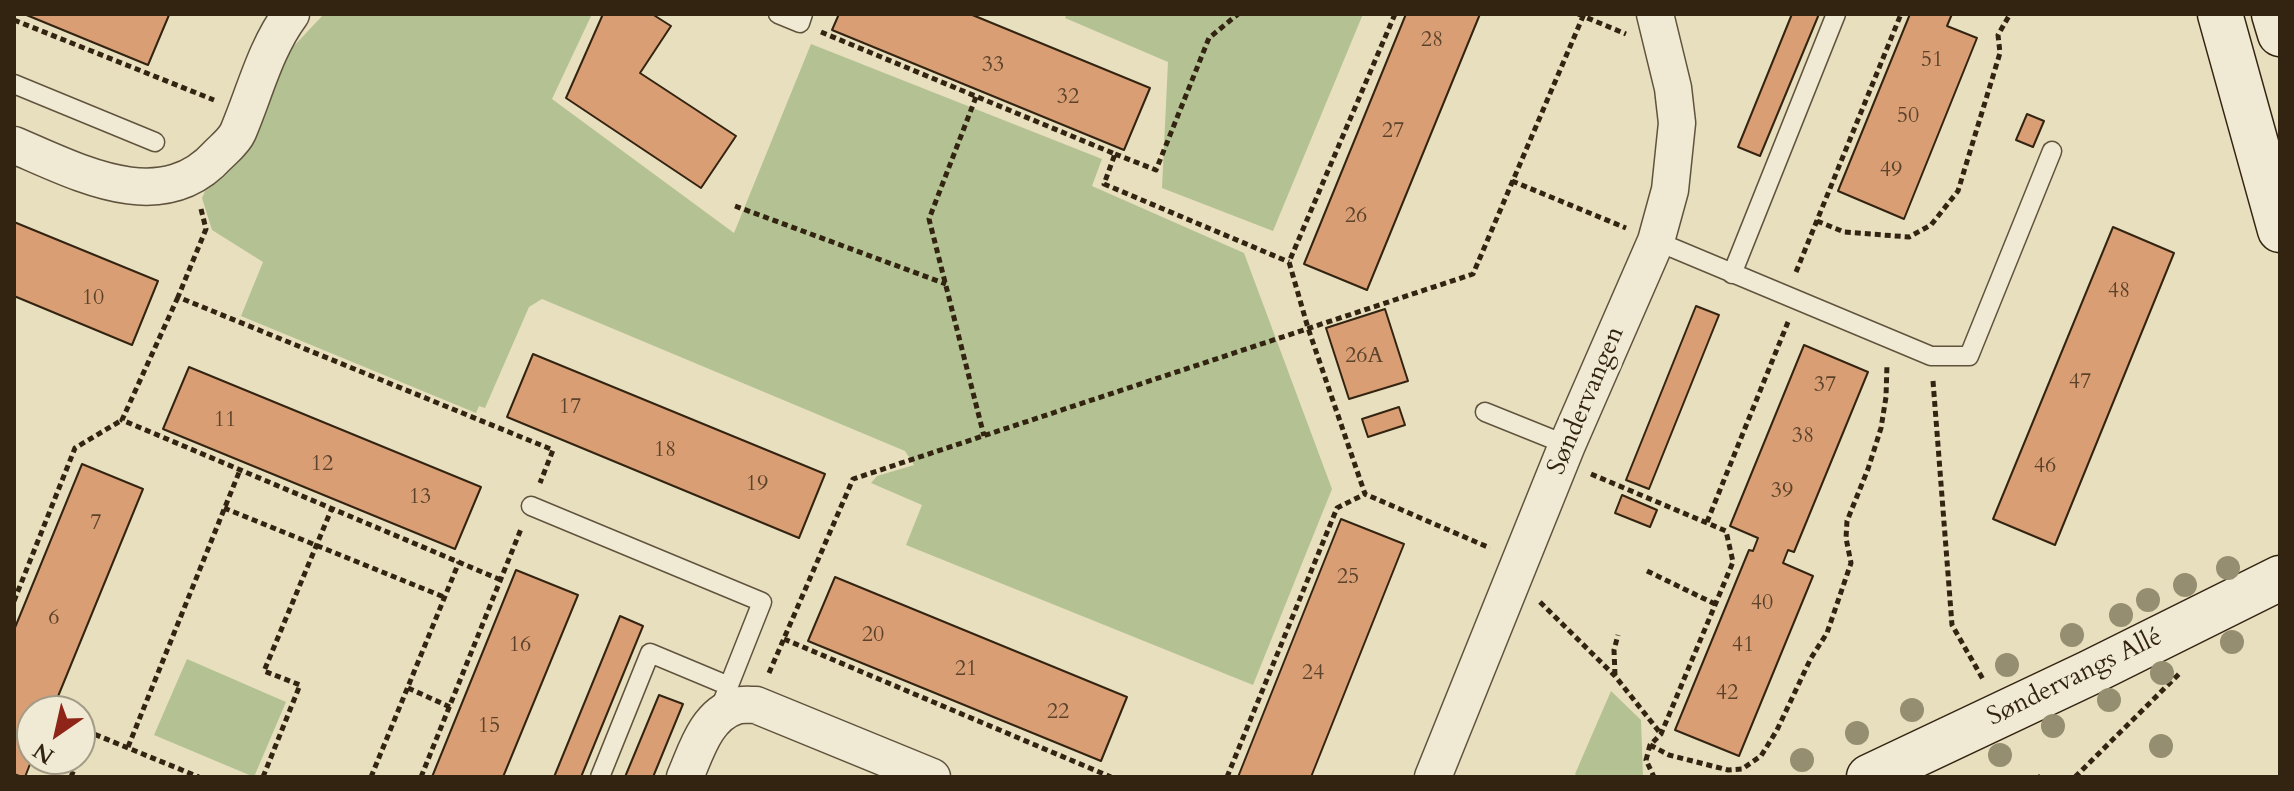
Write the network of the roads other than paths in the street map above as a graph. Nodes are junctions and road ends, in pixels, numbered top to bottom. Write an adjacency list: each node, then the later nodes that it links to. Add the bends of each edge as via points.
1 (291, 14): 11 (street, via 265,61 236,136 206,169 173,186 133,187 84,175)
2 (778, 14): 7 (lane)
3 (1655, 14): 14 (street, Søndervangen, via 1677,123 1670,190)
4 (1836, 14): 15 (lane)
5 (2220, 14): 13 (street)
6 (2274, 14): 8 (street)
7 (802, 18)
8 (2280, 34)
9 (14, 84): 10 (lane)
10 (155, 142)
11 (14, 145)
12 (2052, 151): 15 (lane, via 1969,356 1931,356)
13 (2280, 230)
14 (1656, 241): 15 (lane); 17 (street, Søndervangen)
15 (1732, 274)
16 (1485, 412): 17 (lane)
17 (1564, 454): 24 (street, Søndervangen)
18 (531, 506): 20 (lane, via 762,602)
19 (2280, 578): 25 (street, Søndervangs Allé)
20 (733, 704): 21 (lane, via 650,653); 22 (street, via 700,740); 23 (street)
21 (600, 777)
22 (685, 777)
23 (932, 777)
24 (1433, 777)
25 (1869, 777)

